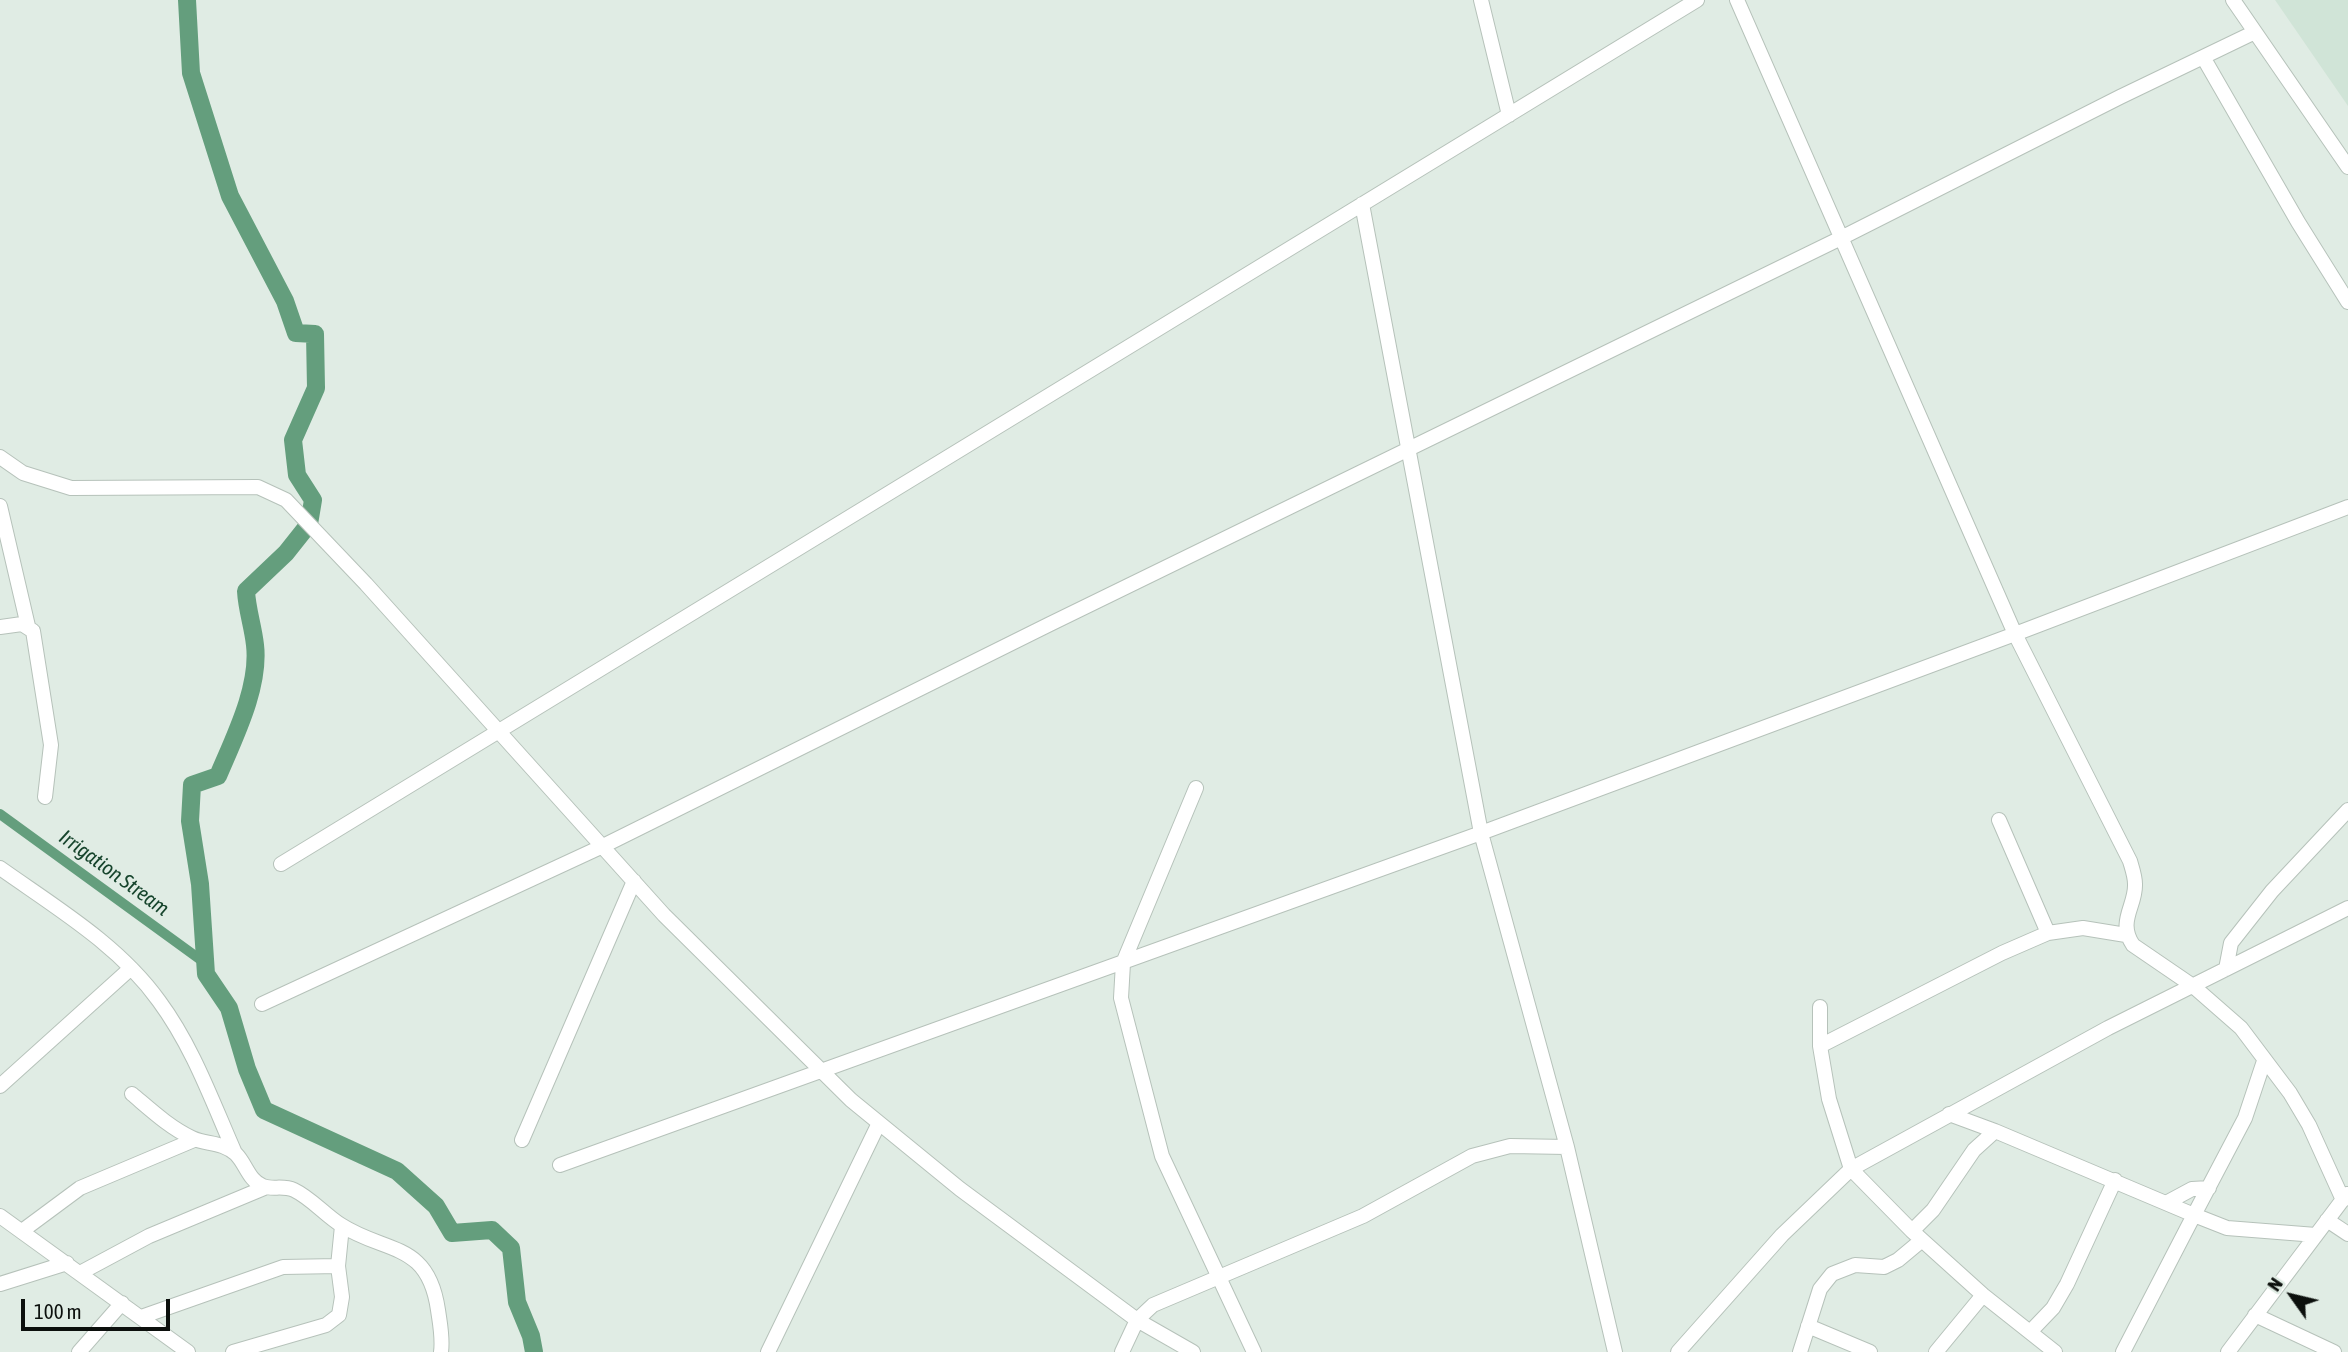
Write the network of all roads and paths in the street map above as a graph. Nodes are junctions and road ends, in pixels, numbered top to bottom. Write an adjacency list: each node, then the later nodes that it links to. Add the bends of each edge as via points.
1 (1481, 0): 7 (street)
2 (1697, 0): 7 (street)
3 (1737, 0): 10 (street)
4 (2233, 0): 5 (street)
5 (2255, 32): 6 (street); 8 (street)
6 (2203, 57): 10 (street); 11 (street)
7 (1509, 115): 9 (street)
8 (2348, 167)
9 (1362, 204): 12 (street); 19 (street)
10 (1841, 238): 12 (street); 18 (street)
11 (2348, 302)
12 (1407, 449): 24 (street); 25 (street)
13 (0, 457): 19 (street, via 23,473 71,488 258,487 286,499)
14 (0, 506): 16 (street)
15 (2348, 507): 18 (street)
16 (28, 626): 17 (street); 21 (street, via 33,631 51,745)
17 (0, 628)
18 (2015, 634): 24 (street); 31 (street, via 2130,861 2136,885)
19 (499, 731): 25 (street); 26 (street)
20 (1196, 788): 32 (street)
21 (45, 797)
22 (2348, 810): 34 (street, via 2272,891 2231,943)
23 (1999, 820): 30 (street)
24 (1481, 833): 32 (street); 48 (street)
25 (603, 846): 28 (street); 36 (street)
26 (281, 864)
27 (0, 868): 33 (street, via 91,933)
28 (634, 881): 40 (street); 47 (street)
29 (2348, 908): 34 (street)
30 (2048, 933): 31 (street, via 2083,928); 38 (street)
31 (2126, 935): 35 (street)
32 (1123, 963): 40 (street); 68 (street, via 1121,998 1162,1156)
33 (131, 968): 41 (street); 49 (street, via 185,1040)
34 (2226, 969): 35 (street)
35 (2193, 986): 39 (street, via 2241,1028); 43 (street)
36 (262, 1004)
37 (1820, 1007): 38 (street)
38 (1820, 1046): 51 (street, via 1829,1098)
39 (2264, 1061): 54 (street, via 2245,1118); 55 (street, via 2290,1093)
40 (821, 1071): 44 (street); 50 (street)
41 (0, 1086)
42 (132, 1094): 46 (street, via 165,1123)
43 (1949, 1114): 45 (street); 51 (street)
44 (879, 1123): 74 (street); 82 (street)
45 (1995, 1130): 52 (street); 64 (street, via 1974,1150)
46 (194, 1140): 49 (street, via 218,1143); 61 (street, via 80,1188)
47 (522, 1140)
48 (1567, 1147): 68 (street, via 1510,1146 1472,1156 1363,1216); 86 (street)
49 (236, 1154): 53 (street)
50 (560, 1165)
51 (1851, 1169): 64 (street); 87 (street, via 1782,1235)
52 (2115, 1180): 56 (street); 76 (street, via 2067,1284 2053,1308)
53 (264, 1188): 60 (street, via 281,1186 296,1191); 67 (street, via 149,1236)
54 (2209, 1188): 56 (street, via 2192,1189); 57 (street)
55 (2345, 1197): 59 (street)
56 (2166, 1203): 57 (street)
57 (2193, 1215): 63 (street, via 2227,1228); 92 (street)
58 (0, 1216): 61 (street)
59 (2327, 1220): 62 (street); 63 (street)
60 (342, 1226): 66 (street); 81 (street, via 415,1258 436,1296 443,1339)
61 (22, 1231): 65 (street)
62 (2348, 1234)
63 (2316, 1235): 72 (street)
64 (1917, 1236): 70 (street); 75 (street, via 1898,1260 1884,1267 1854,1265 1832,1274 1820,1289)
65 (67, 1264): 67 (street); 69 (street)
66 (338, 1266): 73 (street, via 283,1266); 80 (street, via 339,1315 326,1325)
67 (80, 1273): 71 (street)
68 (1219, 1277): 74 (street, via 1153,1305); 85 (street)
69 (0, 1284)
70 (1983, 1295): 76 (street); 90 (street)
71 (122, 1303): 73 (street); 78 (street)
72 (2255, 1315): 77 (street); 93 (street)
73 (141, 1317): 79 (street)
74 (1137, 1321): 83 (street); 84 (street)
75 (1808, 1326): 88 (street); 89 (street)
76 (2030, 1332): 91 (street)
77 (2309, 1345): 94 (street)
78 (79, 1352)
79 (188, 1352)
80 (233, 1352)
81 (440, 1352)
82 (768, 1352)
83 (1122, 1352)
84 (1193, 1352)
85 (1254, 1352)
86 (1615, 1352)
87 (1678, 1352)
88 (1800, 1352)
89 (1870, 1352)
90 (1936, 1352)
91 (2055, 1352)
92 (2123, 1352)
93 (2228, 1352)
94 (2334, 1352)

